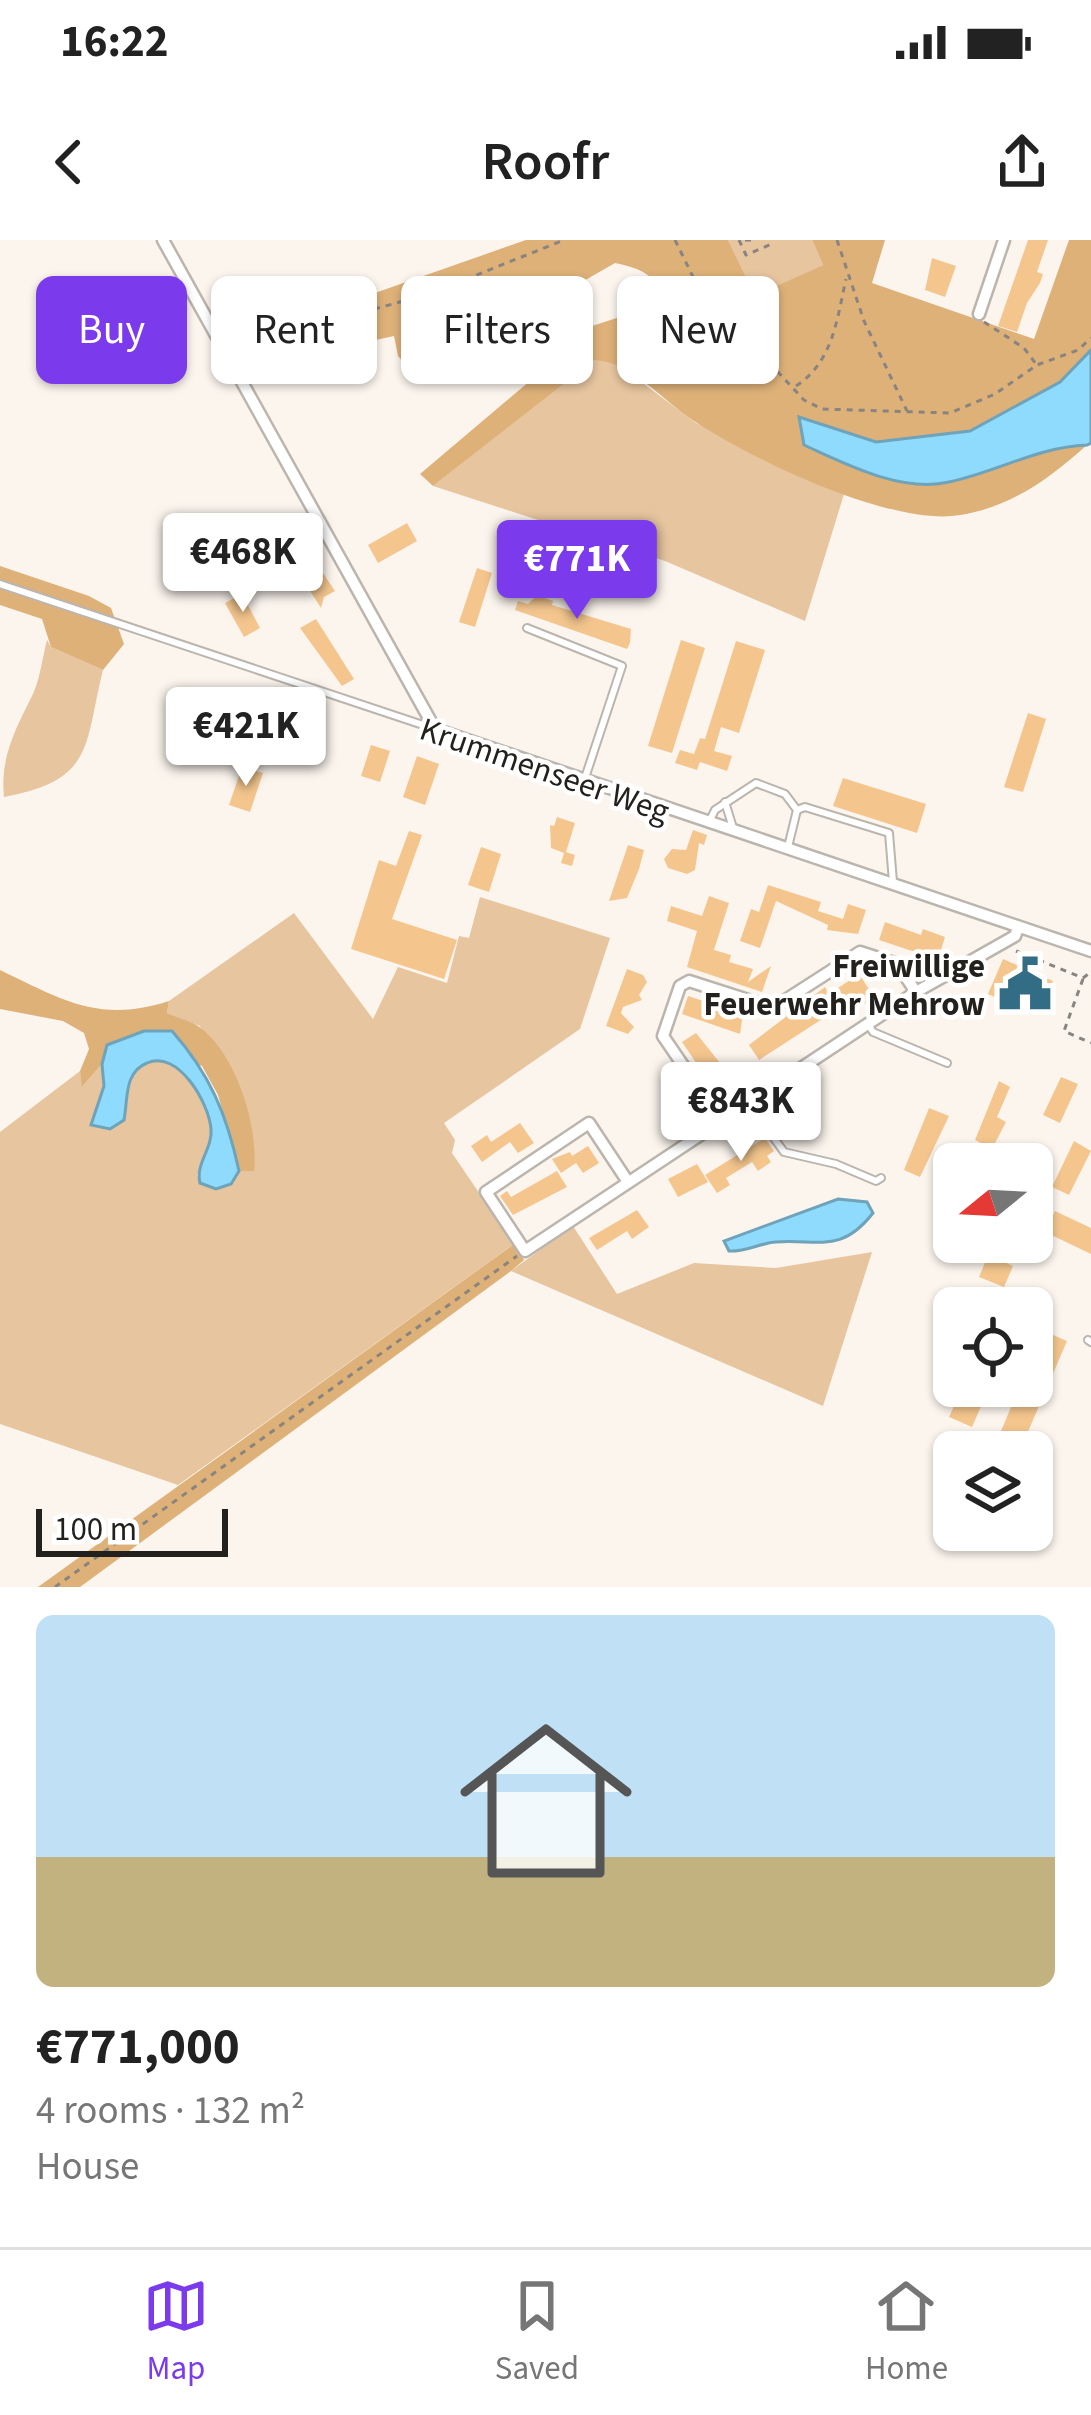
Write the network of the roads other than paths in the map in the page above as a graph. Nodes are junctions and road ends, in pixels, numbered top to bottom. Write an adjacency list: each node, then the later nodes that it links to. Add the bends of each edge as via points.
1 (163, 240): 6 (street)
2 (1004, 240): 3 (street)
3 (979, 314)
4 (0, 584): 6 (lane, Krummenseer Weg)
5 (527, 628): 7 (lane, via 622,666)
6 (435, 729): 7 (street, Krummenseer Weg)
7 (584, 782): 10 (street, Krummenseer Weg)
8 (725, 802): 9 (lane, via 756,783 785,794); 10 (lane); 11 (lane)
9 (796, 810): 12 (lane); 13 (lane, via 889,833)
10 (709, 824): 11 (street, Krummenseer Weg)
11 (733, 832): 12 (street, Krummenseer Weg)
12 (788, 850): 13 (street, Krummenseer Weg)
13 (893, 885): 14 (street, Krummenseer Weg)
14 (1018, 928): 15 (street, Krummenseer Weg); 16 (street)
15 (1091, 951)
16 (916, 992): 17 (street); 20 (street, via 897,964 860,952 773,1008 689,981 680,986 663,1036)
17 (868, 1024): 18 (lane); 19 (street)
18 (947, 1063)
19 (748, 1102): 20 (street); 21 (lane, via 784,1152)
20 (721, 1121): 22 (street)
21 (881, 1178)
22 (628, 1182): 22 (street, via 525,1251 486,1192 589,1123)

